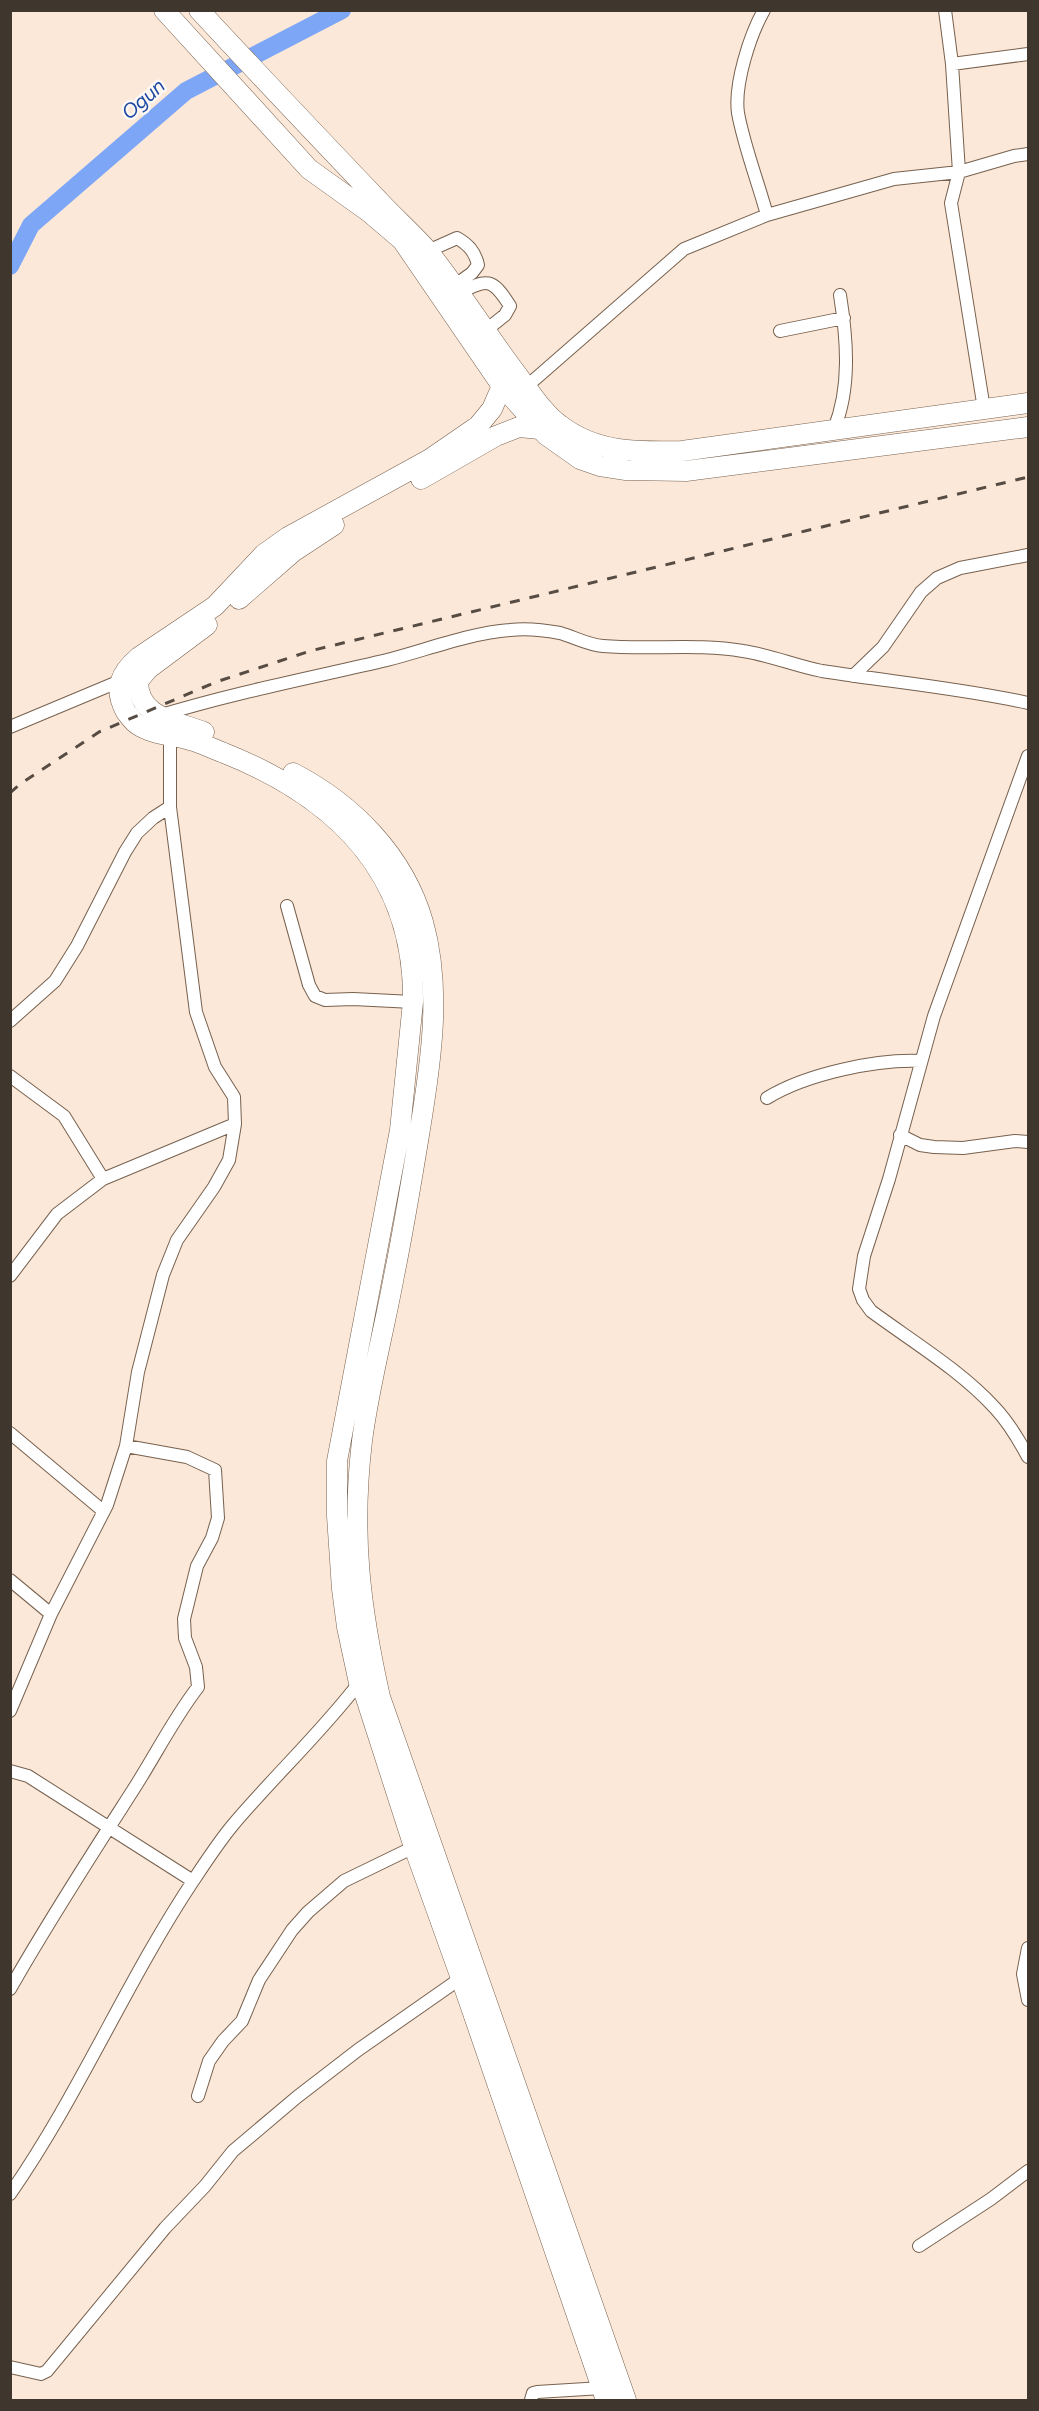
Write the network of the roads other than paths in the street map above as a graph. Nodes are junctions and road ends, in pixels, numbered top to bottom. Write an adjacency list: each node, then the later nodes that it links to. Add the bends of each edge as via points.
1 (164, 10): 16 (main road, via 309,169 402,240)
2 (199, 10): 10 (main road)
3 (764, 10): 9 (street, via 753,32 738,91 738,112)
4 (945, 10): 6 (street)
5 (1029, 54): 6 (street)
6 (952, 64): 8 (street)
7 (1029, 154): 8 (street)
8 (959, 172): 9 (street, via 894,179); 19 (street, via 951,203)
9 (767, 215): 17 (street, via 684,249)
10 (428, 251): 11 (main road); 11 (street, via 457,238 468,244 478,265)
11 (457, 290): 14 (main road); 14 (street, via 481,282 492,284 502,293 510,306)
12 (840, 295): 13 (street)
13 (844, 318): 15 (street); 22 (street, via 843,409)
14 (485, 331): 17 (main road)
15 (780, 332)
16 (502, 386): 21 (main road); 27 (main road, via 492,409 478,426 430,459 264,554 215,606 130,664)
17 (526, 387): 23 (main road, via 560,425 583,439 614,449 681,451)
18 (1029, 403): 19 (main road)
19 (984, 409): 22 (main road)
20 (1029, 427): 24 (main road)
21 (540, 429): 24 (main road, via 580,459 600,466 664,471); 29 (main road, via 519,427 496,436 293,552 142,675 138,692 144,705)
22 (834, 429): 23 (main road)
23 (749, 441): 24 (main road)
24 (753, 462)
25 (1029, 555): 26 (street, via 960,568 937,578 921,592 883,646)
26 (853, 676): 28 (street, via 972,691); 29 (street, via 744,651 600,646 560,633 509,630 220,697)
27 (120, 681): 30 (street); 31 (main road, via 119,699 131,719 139,726)
28 (1029, 703)
29 (157, 716): 35 (main road, via 252,752 318,786 357,816 382,845 413,894 425,931)
30 (10, 727)
31 (170, 735): 33 (street); 36 (main road, via 246,762 304,792 361,843 383,877 401,918)
32 (1029, 756): 38 (street)
33 (170, 807): 37 (street, via 137,833 124,852 55,981); 41 (street, via 196,1012 215,1067 234,1097)
34 (287, 906): 36 (street, via 315,996 326,1000)
35 (434, 985): 36 (main road); 69 (main road, via 428,1081 362,1441 356,1540 367,1639 384,1708)
36 (413, 993): 52 (main road, via 400,1130 337,1461 342,1589)
37 (10, 1021)
38 (921, 1061): 40 (street, via 897,1060 840,1071); 42 (street)
39 (10, 1076): 44 (street, via 64,1116)
40 (767, 1098)
41 (235, 1125): 44 (street); 47 (street, via 229,1160 177,1240 163,1275 138,1372)
42 (900, 1135): 43 (street, via 934,1148); 48 (street, via 860,1272 863,1300 872,1311 985,1397)
43 (1029, 1142)
44 (103, 1179): 45 (street, via 57,1214)
45 (10, 1276)
46 (10, 1433): 49 (street)
47 (126, 1446): 49 (street); 55 (street, via 188,1457 215,1470 218,1518 197,1566 184,1619 198,1687)
48 (1029, 1458)
49 (102, 1510): 51 (street)
50 (10, 1580): 51 (street)
51 (51, 1614): 53 (street)
52 (358, 1683): 56 (main road); 57 (street, via 232,1826)
53 (10, 1711)
54 (10, 1771): 55 (street, via 28,1776)
55 (108, 1828): 57 (street); 60 (street)
56 (414, 1848): 59 (main road); 62 (street, via 344,1881 292,1930 259,1980 242,2021 209,2061)
57 (193, 1881): 64 (street, via 143,1961 60,2115)
58 (1029, 1948): 61 (street, via 1023,1974)
59 (461, 1978): 66 (street, via 358,2050 233,2151 47,2371 41,2374); 67 (main road)
60 (10, 1989)
61 (1029, 2000)
62 (198, 2096)
63 (1029, 2171): 65 (street)
64 (10, 2194)
65 (919, 2246)
66 (10, 2367)
67 (604, 2394): 68 (street, via 537,2392)
68 (531, 2400)
69 (626, 2400)

